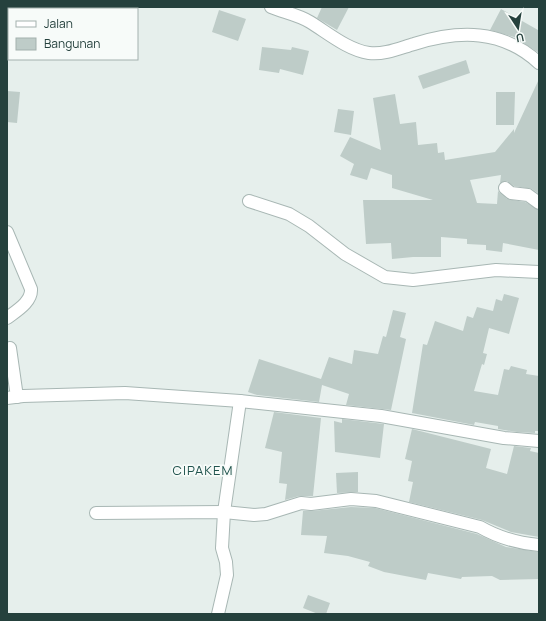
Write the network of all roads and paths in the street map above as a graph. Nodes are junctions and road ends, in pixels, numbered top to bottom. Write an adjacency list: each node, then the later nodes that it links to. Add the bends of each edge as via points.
1 (271, 7): 2 (street)
2 (294, 11): 3 (street, via 332,37 369,53 392,50 428,39 476,34 498,38)
3 (539, 64)
4 (505, 188): 6 (street, via 510,193 528,195)
5 (249, 201): 8 (street, via 289,214 345,254 385,278 413,280 496,270)
6 (539, 203)
7 (7, 232): 9 (street, via 32,295)
8 (539, 272)
9 (7, 318)
10 (10, 348): 11 (street)
11 (12, 397): 12 (street, via 125,393)
12 (240, 401): 13 (street, via 381,416 504,438); 14 (street)
13 (539, 441)
14 (224, 512): 15 (street); 16 (street, via 254,516 301,503 351,499 376,501 480,527 517,543); 17 (street, via 222,548 227,575)
15 (96, 513)
16 (539, 546)
17 (218, 614)

